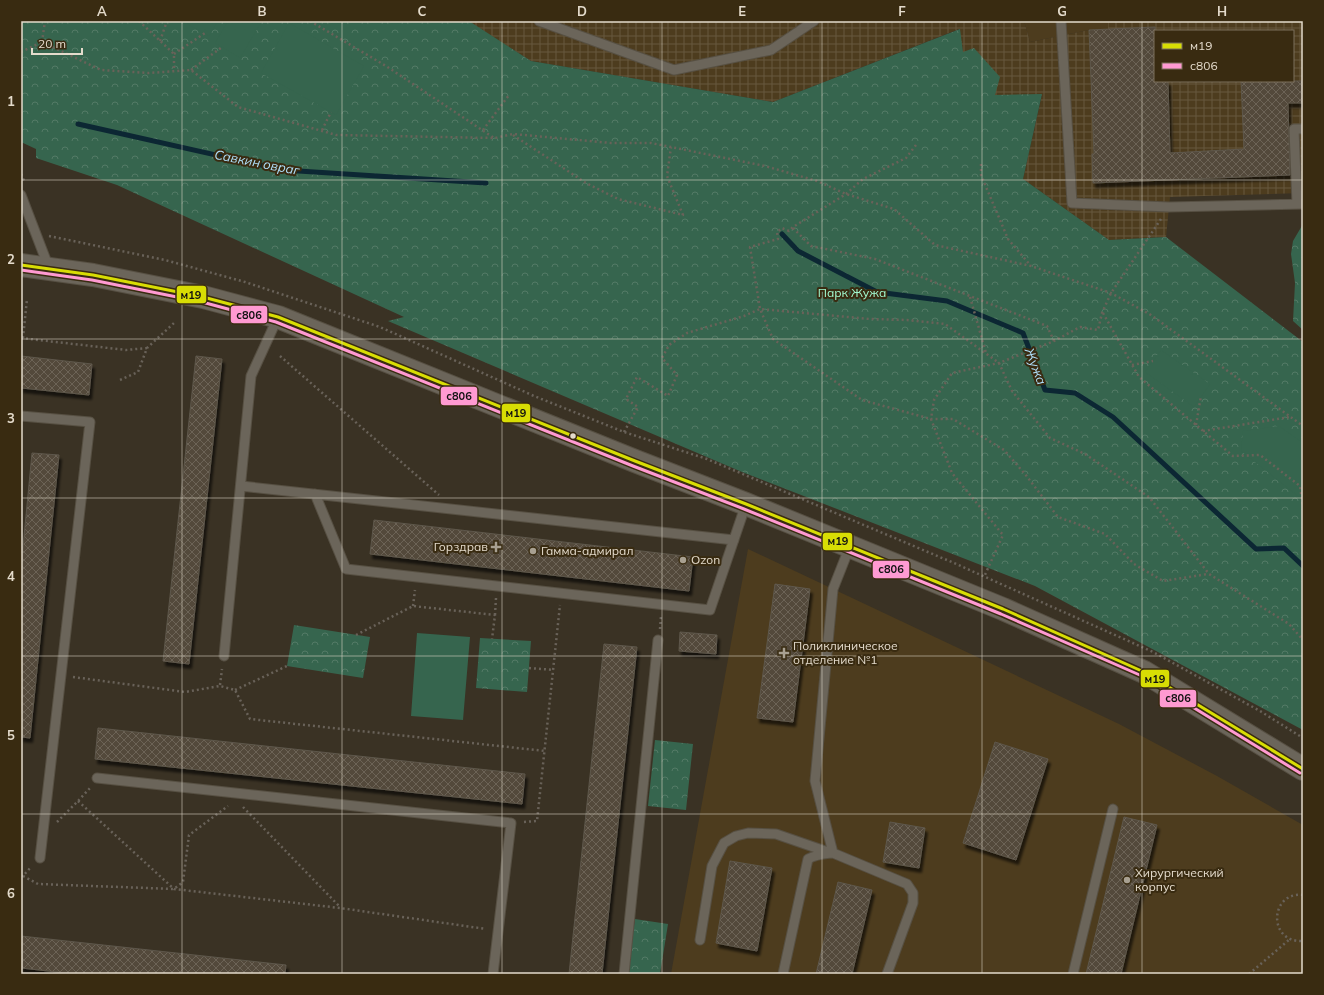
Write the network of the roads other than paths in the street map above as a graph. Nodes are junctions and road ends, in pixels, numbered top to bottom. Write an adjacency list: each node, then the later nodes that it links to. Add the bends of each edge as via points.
1 (539, 21): 2 (lane, via 674,70 771,50)
2 (814, 21)
3 (1061, 21): 6 (lane, via 1072,203 1169,207)
4 (1303, 129): 6 (lane, via 1294,129)
5 (21, 195): 8 (lane)
6 (1300, 204)
7 (21, 265): 8 (street)
8 (49, 268): 9 (street, via 203,296)
9 (278, 317): 11 (lane, via 251,376); 13 (street)
10 (21, 416): 22 (lane, via 90,422)
11 (241, 486): 12 (lane); 17 (lane)
12 (315, 494): 14 (lane); 14 (lane, via 346,569 710,610)
13 (746, 504): 14 (lane); 15 (street)
14 (734, 540)
15 (850, 546): 18 (street, via 1003,609 1144,672); 21 (lane, via 833,589 815,781)
16 (658, 640): 25 (lane)
17 (224, 656)
18 (1303, 769)
19 (98, 778): 24 (lane, via 511,823)
20 (1113, 809): 28 (lane)
21 (833, 853): 23 (lane, via 776,834 748,833 724,843 712,866); 26 (lane, via 815,855 808,859); 27 (lane, via 907,884 913,893 913,903)
22 (40, 858)
23 (700, 940)
24 (493, 974)
25 (624, 974)
26 (783, 974)
27 (887, 974)
28 (1073, 974)

